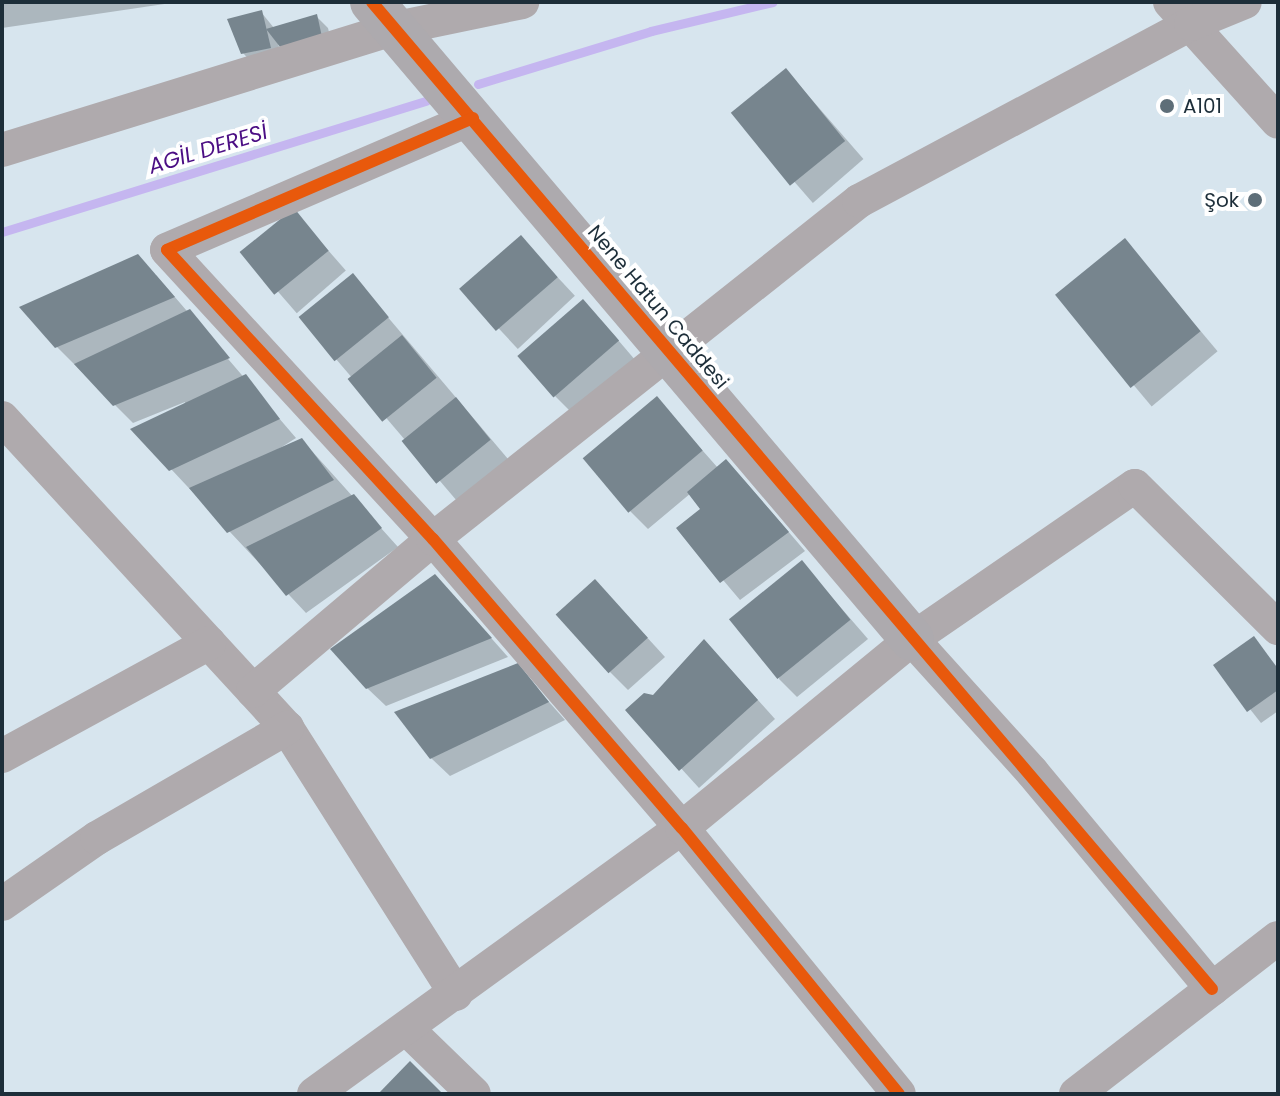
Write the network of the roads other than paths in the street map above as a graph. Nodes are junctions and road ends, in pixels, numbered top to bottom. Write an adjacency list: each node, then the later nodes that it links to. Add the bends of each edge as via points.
1 (522, 2): 4 (street)
2 (1245, 2): 3 (street)
3 (1180, 13): 6 (street); 8 (street, via 859,201)
4 (384, 15): 5 (street, Nene Hatun Caddesi); 7 (street)
5 (473, 118): 8 (street, Nene Hatun Caddesi); 10 (street, via 167,250)
6 (1278, 122)
7 (2, 150)
8 (670, 351): 10 (street); 12 (street, Nene Hatun Caddesi)
9 (2, 418): 13 (street)
10 (433, 539): 14 (street); 17 (street)
11 (1278, 628): 12 (street, via 1135,486)
12 (912, 639): 17 (street); 20 (street, via 1032,772)
13 (209, 643): 14 (street); 16 (street)
14 (253, 691): 15 (street)
15 (287, 728): 18 (street, via 97,838); 21 (street)
16 (2, 756)
17 (682, 828): 21 (street); 25 (street)
18 (2, 904)
19 (1278, 938): 20 (street)
20 (1212, 989): 26 (street)
21 (456, 994): 22 (street)
22 (407, 1029): 23 (street); 24 (street)
23 (314, 1094)
24 (474, 1094)
25 (899, 1094)
26 (1076, 1094)

